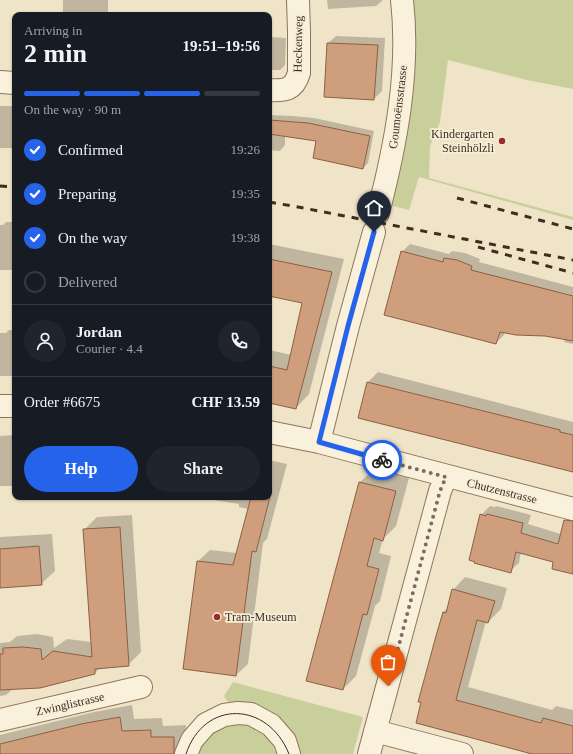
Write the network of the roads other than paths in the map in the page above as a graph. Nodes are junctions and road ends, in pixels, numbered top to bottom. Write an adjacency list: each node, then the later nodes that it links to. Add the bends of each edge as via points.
1 (298, 0): 5 (street, Heckenweg, via 299,73 293,86 288,89)
2 (402, 0): 9 (street, Goumoënsstrasse, via 404,52 399,113 391,161)
3 (0, 82): 4 (street)
4 (12, 83)
5 (272, 90)
6 (0, 406): 7 (street)
7 (12, 406)
8 (272, 433): 9 (street, Chutzenstrasse)
9 (319, 442): 10 (street, Chutzenstrasse)
10 (446, 477): 11 (street, Chutzenstrasse); 14 (street, via 440,491)
11 (573, 509)
12 (141, 687): 13 (street, Zwinglistrasse)
13 (0, 720)
14 (375, 731): 17 (street); 18 (street)
15 (186, 754): 16 (street, via 192,740 206,724 238,713 251,714 271,725 285,741)
16 (288, 754)
17 (369, 754)
18 (462, 754)

